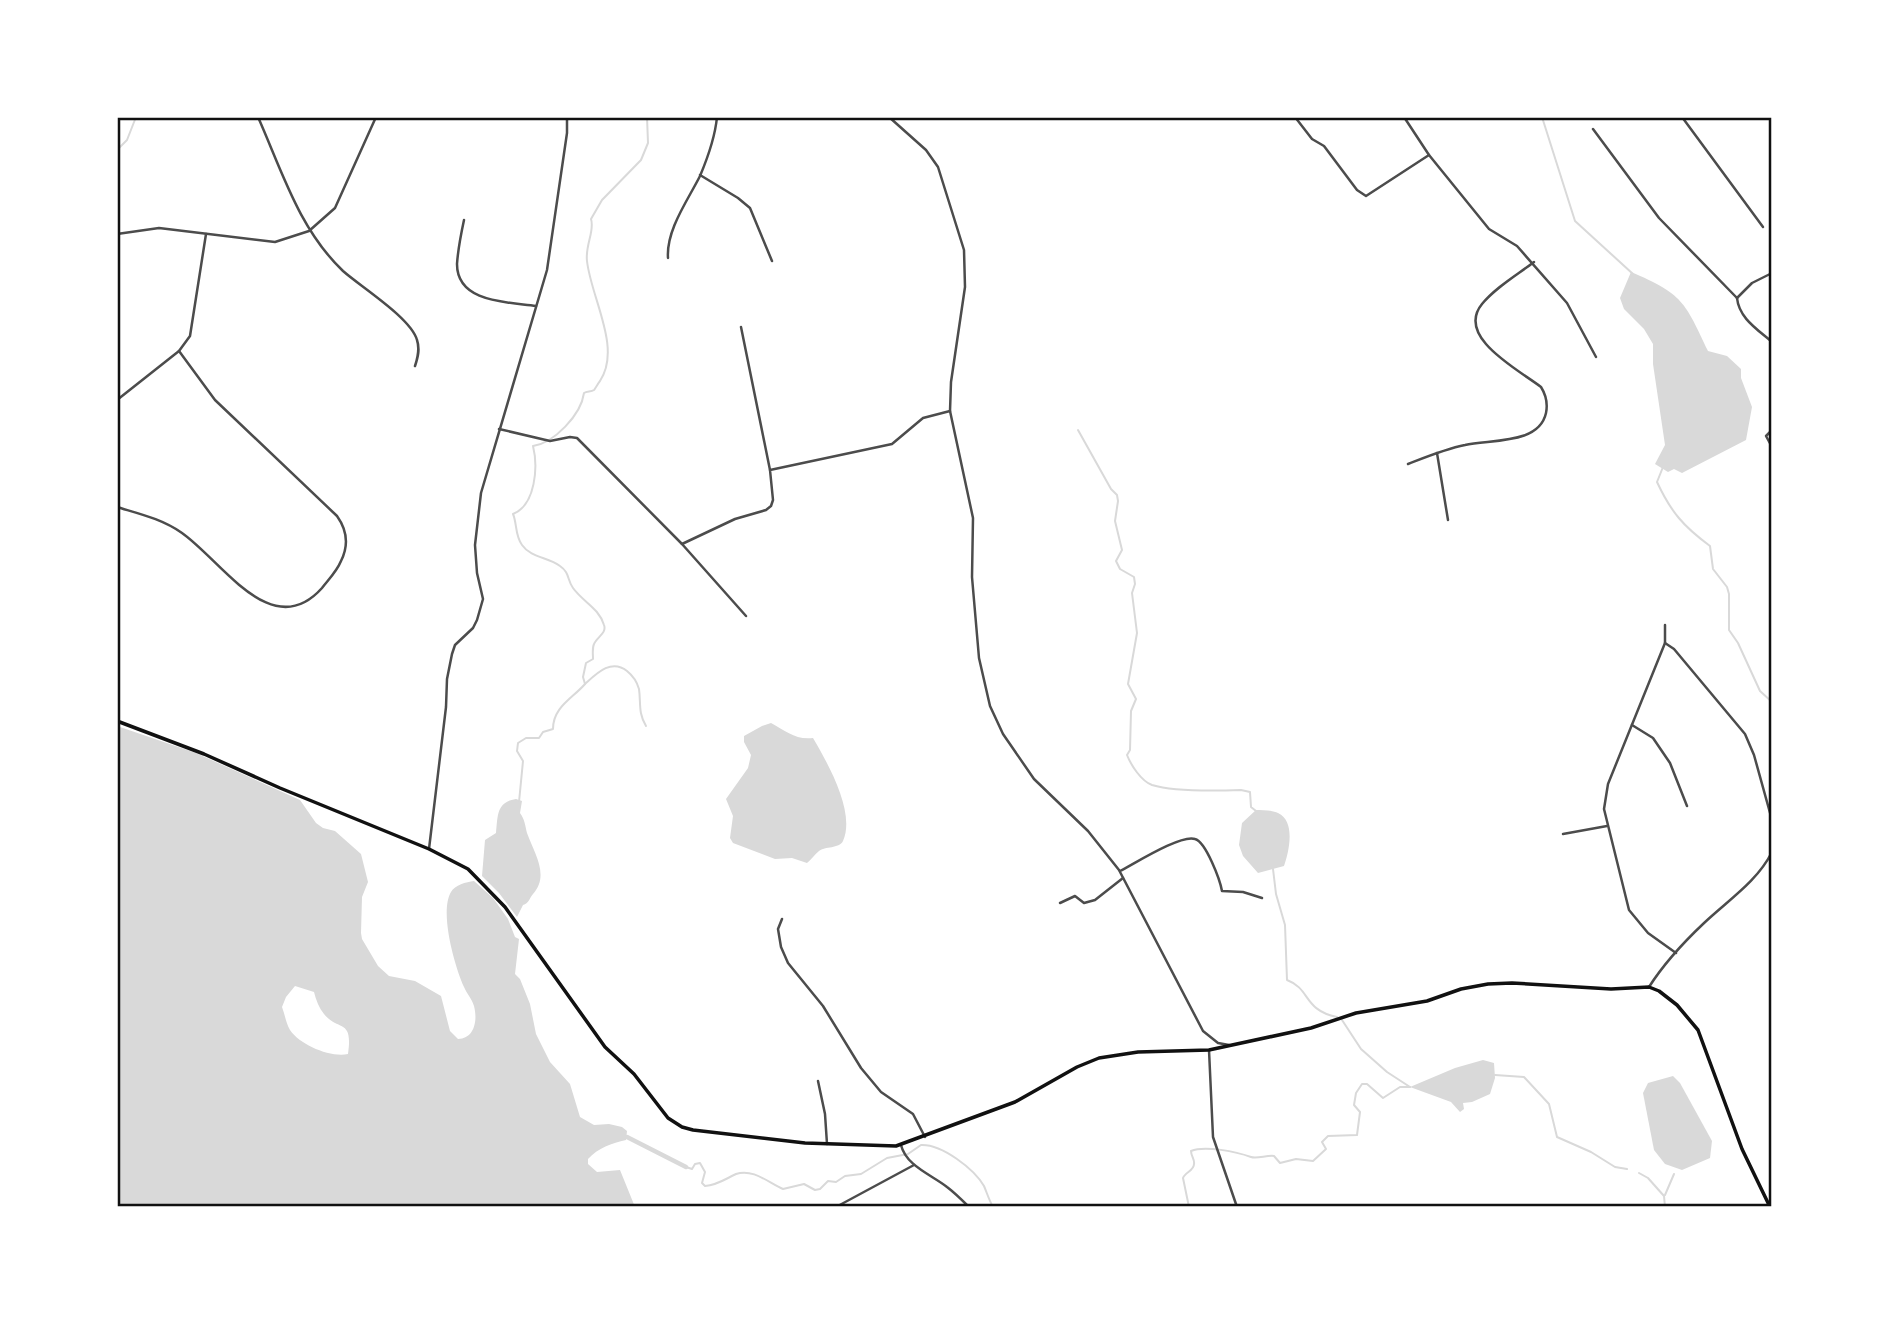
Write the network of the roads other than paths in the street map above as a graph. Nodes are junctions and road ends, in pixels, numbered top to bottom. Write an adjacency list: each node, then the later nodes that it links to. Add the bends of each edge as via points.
1 (258, 117): 14 (street)
2 (376, 117): 14 (street, via 335,208)
3 (567, 117): 22 (street, via 547,270)
4 (717, 117): 11 (street)
5 (889, 117): 29 (street, via 938,167 964,250 965,287)
6 (1295, 117): 10 (street, via 1366,196)
7 (1404, 117): 10 (street)
8 (1682, 117): 13 (street)
9 (1593, 129): 21 (street, via 1659,218)
10 (1429, 155): 19 (street, via 1489,229)
11 (700, 175): 17 (street, via 673,233); 18 (street, via 750,208)
12 (464, 220): 22 (street, via 457,265 462,283 487,299)
13 (1763, 227)
14 (309, 230): 16 (street, via 275,242); 27 (street, via 343,270 410,327 418,343)
15 (117, 234): 16 (street, via 159,228)
16 (206, 234): 25 (street, via 190,336)
17 (668, 258)
18 (772, 261)
19 (1534, 262): 26 (street, via 1567,303); 33 (street, via 1480,306 1475,325 1489,348 1541,387 1547,404 1543,423 1528,435)
20 (1772, 273): 21 (street)
21 (1737, 298): 24 (street, via 1743,317)
22 (536, 306): 30 (street)
23 (741, 327): 35 (street)
24 (1772, 342)
25 (179, 351): 28 (street); 36 (street, via 215,400 337,516 346,533 344,554 317,594 297,606 279,608 254,596 177,530)
26 (1596, 357)
27 (415, 366)
28 (117, 400)
29 (950, 411): 35 (street, via 923,418 892,444); 50 (street, via 973,519 979,658 996,723 1034,779 1088,831)
30 (499, 429): 38 (street, via 550,441 578,438); 48 (street, via 479,506 475,558 483,599 473,628 452,654)
31 (1772, 430): 32 (street, via 1766,436)
32 (1772, 447)
33 (1437, 453): 34 (street); 37 (street)
34 (1408, 464)
35 (770, 470): 38 (street, via 771,506)
36 (117, 507)
37 (1448, 520)
38 (682, 544): 39 (street)
39 (747, 616)
40 (1665, 625): 41 (street)
41 (1665, 643): 43 (street); 45 (street, via 1745,734)
42 (117, 721): 48 (main road)
43 (1632, 725): 44 (street, via 1653,738 1670,764); 46 (street, via 1608,784)
44 (1687, 806)
45 (1772, 820)
46 (1607, 826): 47 (street); 55 (street, via 1629,910 1647,933)
47 (1563, 834)
48 (429, 849): 61 (main road, via 464,867 495,895 601,1041 674,1122 705,1132)
49 (1772, 852): 55 (street, via 1751,880)
50 (1120, 872): 51 (street); 52 (street, via 1192,838 1204,846 1222,891)
51 (1123, 878): 53 (street, via 1091,902 1075,896); 57 (street, via 1203,1031)
52 (1262, 898)
53 (1060, 903)
54 (782, 919): 60 (street, via 778,929 788,963 823,1006 866,1075 881,1092 914,1114)
55 (1676, 953): 56 (street)
56 (1649, 987): 57 (main road, via 1488,984); 67 (main road, via 1677,1004 1698,1030 1742,1149)
57 (1229, 1045): 58 (main road)
58 (1209, 1050): 60 (main road, via 1099,1058 1015,1102); 66 (street, via 1212,1124)
59 (818, 1081): 61 (street)
60 (925, 1137): 62 (main road)
61 (827, 1144): 62 (main road)
62 (902, 1148): 63 (street)
63 (915, 1165): 64 (street); 65 (street)
64 (836, 1207)
65 (969, 1207)
66 (1237, 1207)
67 (1770, 1207)

